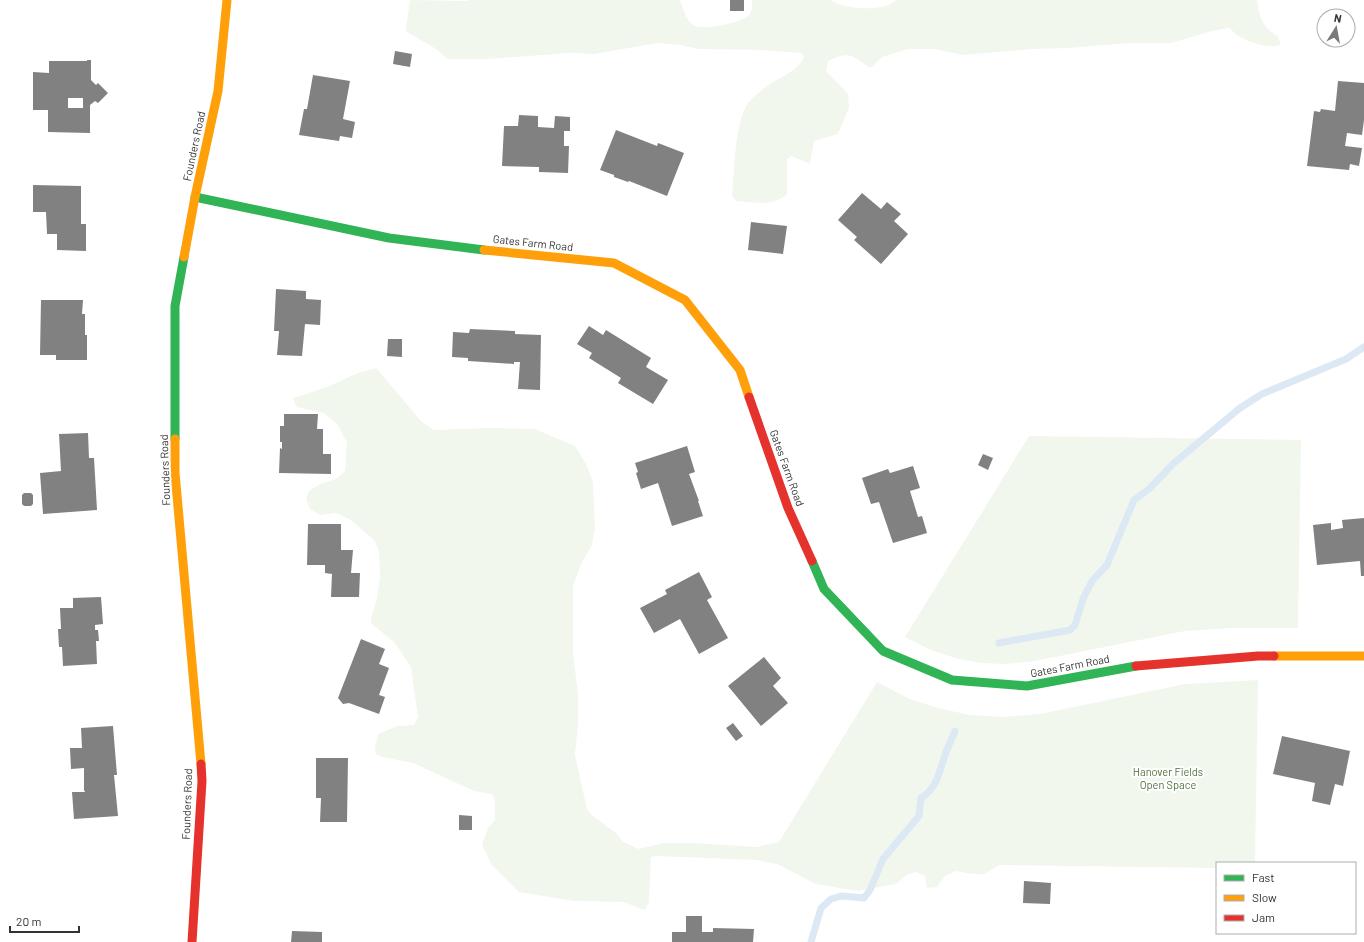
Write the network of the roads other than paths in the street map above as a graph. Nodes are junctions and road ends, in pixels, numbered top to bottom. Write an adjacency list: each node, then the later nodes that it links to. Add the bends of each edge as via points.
1 (226, 0): 2 (street, Founders Road, via 218,91)
2 (195, 197): 3 (street, Gates Farm Road, via 389,238 614,263 685,300 740,370 788,508 824,589 883,651 952,680 1027,686 1138,667 1258,656); 4 (street, Founders Road, via 175,306 175,474 202,781)
3 (1364, 656)
4 (192, 942)

